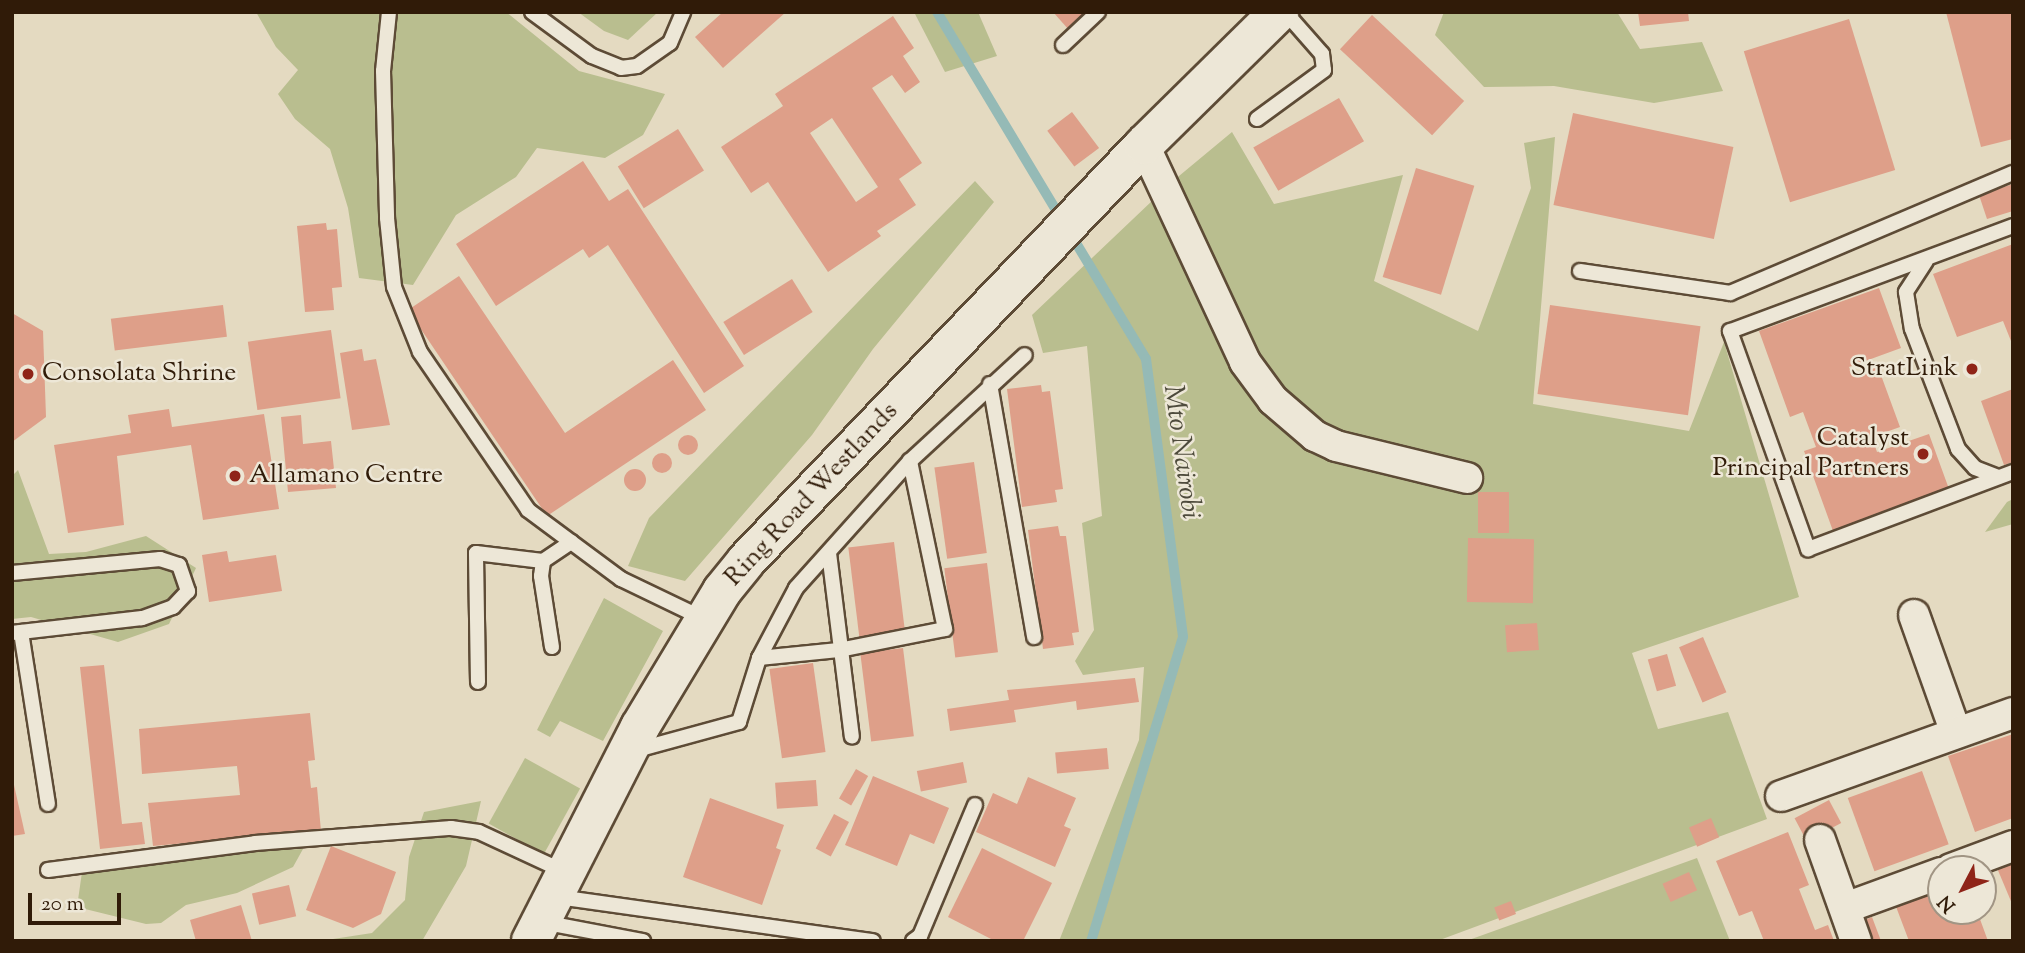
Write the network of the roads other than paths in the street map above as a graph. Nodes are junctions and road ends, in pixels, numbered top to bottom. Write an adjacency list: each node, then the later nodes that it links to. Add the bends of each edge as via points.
1 (389, 12): 20 (lane, via 383,71 394,287 420,352 528,509)
2 (532, 12): 3 (lane, via 592,56 621,68 638,66 670,43)
3 (683, 12)
4 (1098, 12): 7 (lane)
5 (1279, 12): 9 (main road)
6 (1285, 12): 8 (lane, via 1322,54 1324,70)
7 (1063, 45)
8 (1257, 119)
9 (1144, 145): 19 (street, via 1245,362 1273,400 1307,430 1336,446); 25 (main road, Ring Road Westlands, via 775,529 722,591)
10 (2013, 173): 13 (lane, via 1730,293)
11 (2013, 226): 12 (lane)
12 (1929, 257): 18 (lane, via 1906,292 1912,329 1958,449 1975,468); 18 (lane, via 1730,331 1808,549)
13 (1580, 271)
14 (1025, 355): 15 (lane)
15 (990, 384): 16 (lane); 27 (lane)
16 (910, 461): 21 (lane); 29 (lane, via 945,629)
17 (2013, 472): 18 (lane)
18 (1998, 477)
19 (1467, 478)
20 (572, 542): 22 (lane); 25 (lane, via 621,579)
21 (829, 553): 29 (lane); 30 (lane, via 796,588)
22 (543, 561): 28 (lane, via 541,576); 31 (lane, via 476,553)
23 (12, 573): 26 (lane, via 160,559 180,565 188,591 173,607 142,618)
24 (1914, 615): 33 (street)
25 (705, 619): 35 (main road, Ring Road Westlands)
26 (17, 632): 37 (lane)
27 (1034, 637)
28 (552, 647)
29 (839, 650): 30 (lane); 34 (lane)
30 (759, 658): 35 (lane, via 739,722)
31 (478, 682)
32 (2013, 713): 33 (street)
33 (1956, 733): 36 (street)
34 (852, 737)
35 (625, 753): 45 (main road, Ring Road Westlands)
36 (1781, 796)
37 (48, 804)
38 (975, 805): 48 (lane)
39 (1820, 840): 44 (street)
40 (2013, 846): 41 (street)
41 (1989, 855)
42 (48, 870): 45 (lane, via 255,844 451,828 479,832)
43 (1927, 878): 44 (street)
44 (1845, 908): 49 (street)
45 (546, 918): 46 (lane); 47 (lane)
46 (643, 941)
47 (873, 941)
48 (914, 941)
49 (1856, 941)

